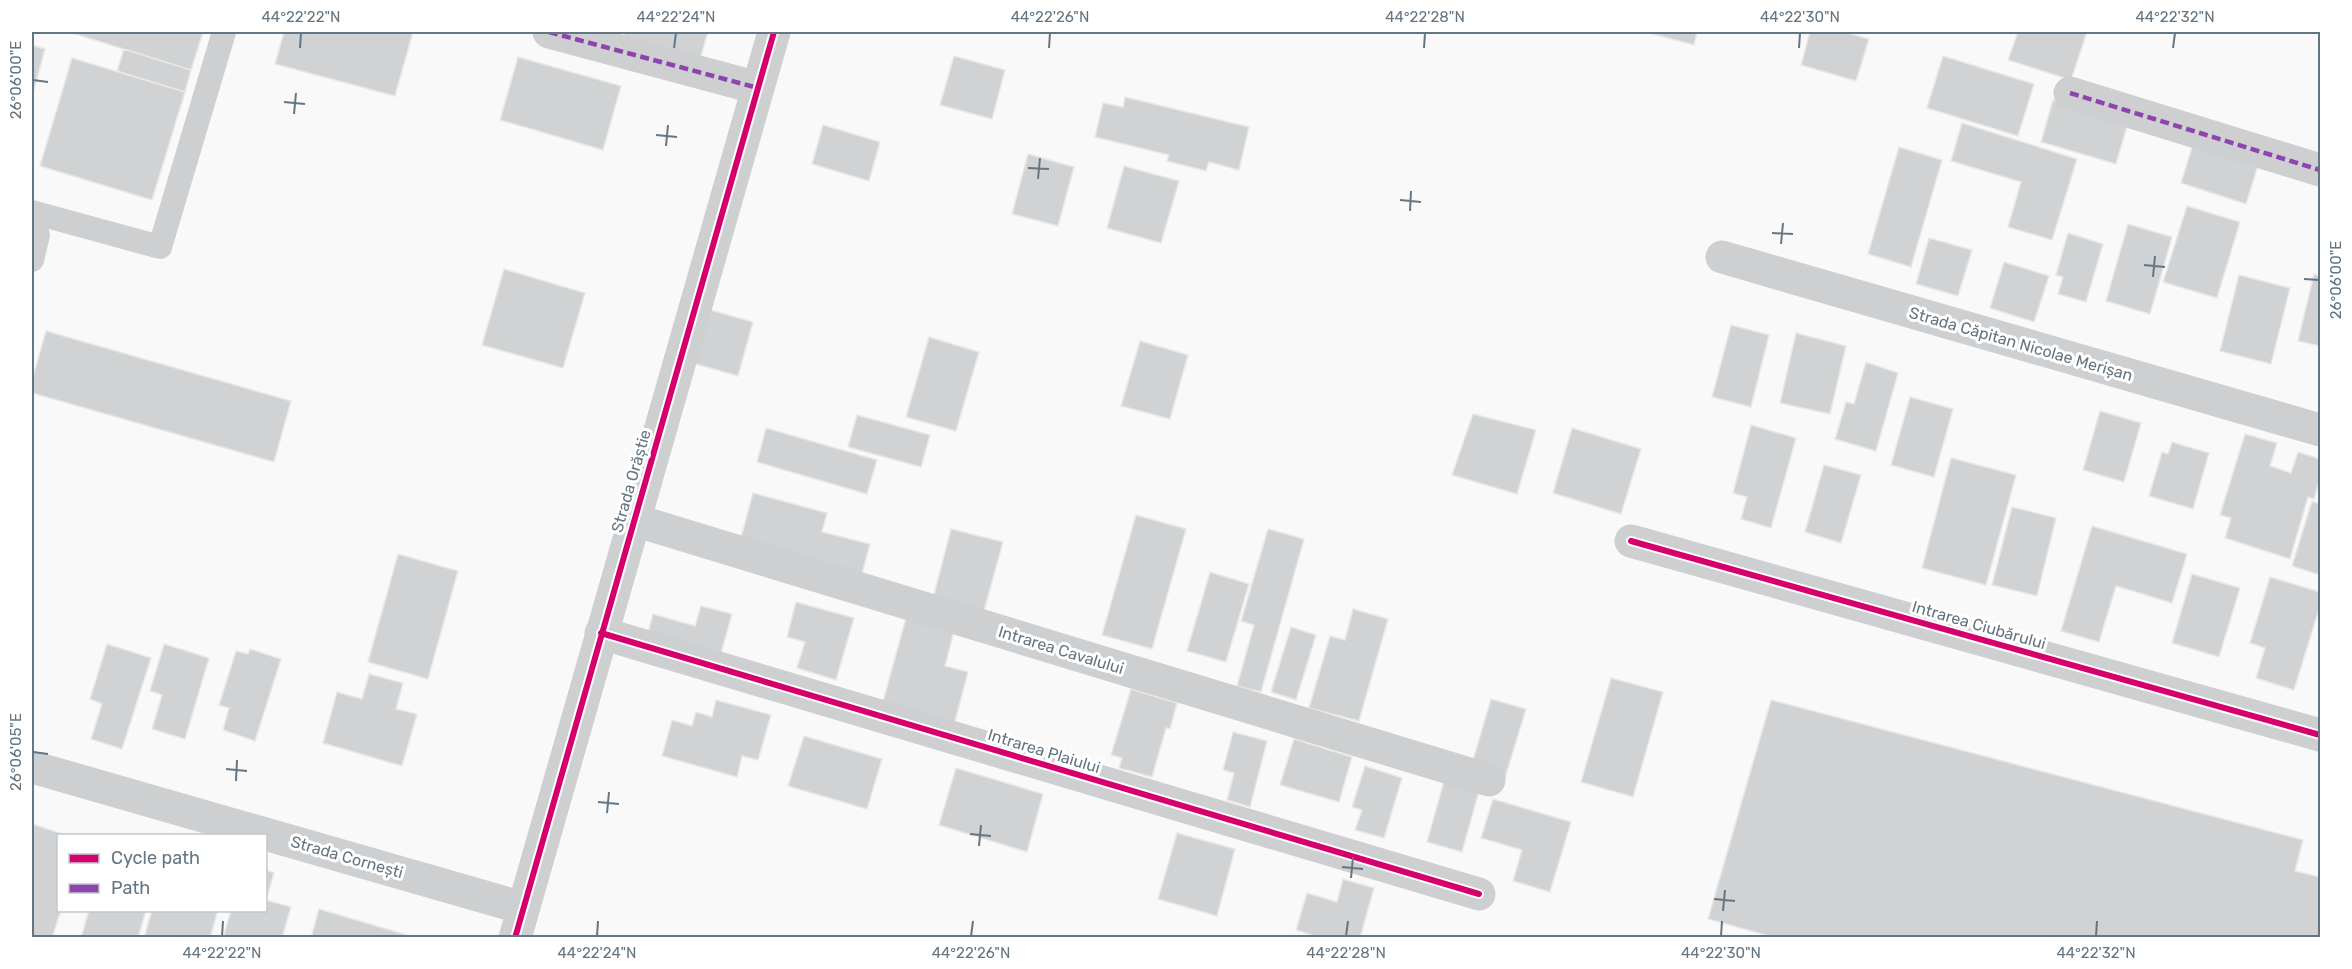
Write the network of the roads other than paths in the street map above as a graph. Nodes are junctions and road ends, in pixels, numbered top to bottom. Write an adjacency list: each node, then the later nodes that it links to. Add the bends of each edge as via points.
1 (224, 32): 7 (lane, via 160,247)
2 (549, 32): 4 (street)
3 (774, 32): 4 (street, Strada Orăștie)
4 (758, 88): 12 (street, Strada Orăștie)
5 (2070, 93): 6 (street)
6 (2320, 170)
7 (32, 212)
8 (32, 234): 10 (lane, via 38,235)
9 (1722, 257): 11 (street, Strada Căpitan Nicolae Merișan)
10 (32, 260)
11 (2320, 430)
12 (634, 520): 14 (street, Strada Orăștie); 17 (street, Intrarea Cavalului)
13 (1631, 541): 15 (street, Intrarea Ciubărului)
14 (601, 633): 20 (street, Intrarea Plaiului); 21 (street, Strada Orăștie)
15 (2320, 735)
16 (32, 767): 18 (street, Strada Cornești)
17 (1489, 780)
18 (241, 834)
19 (267, 842): 21 (street, Strada Cornești)
20 (1479, 894)
21 (519, 923)

